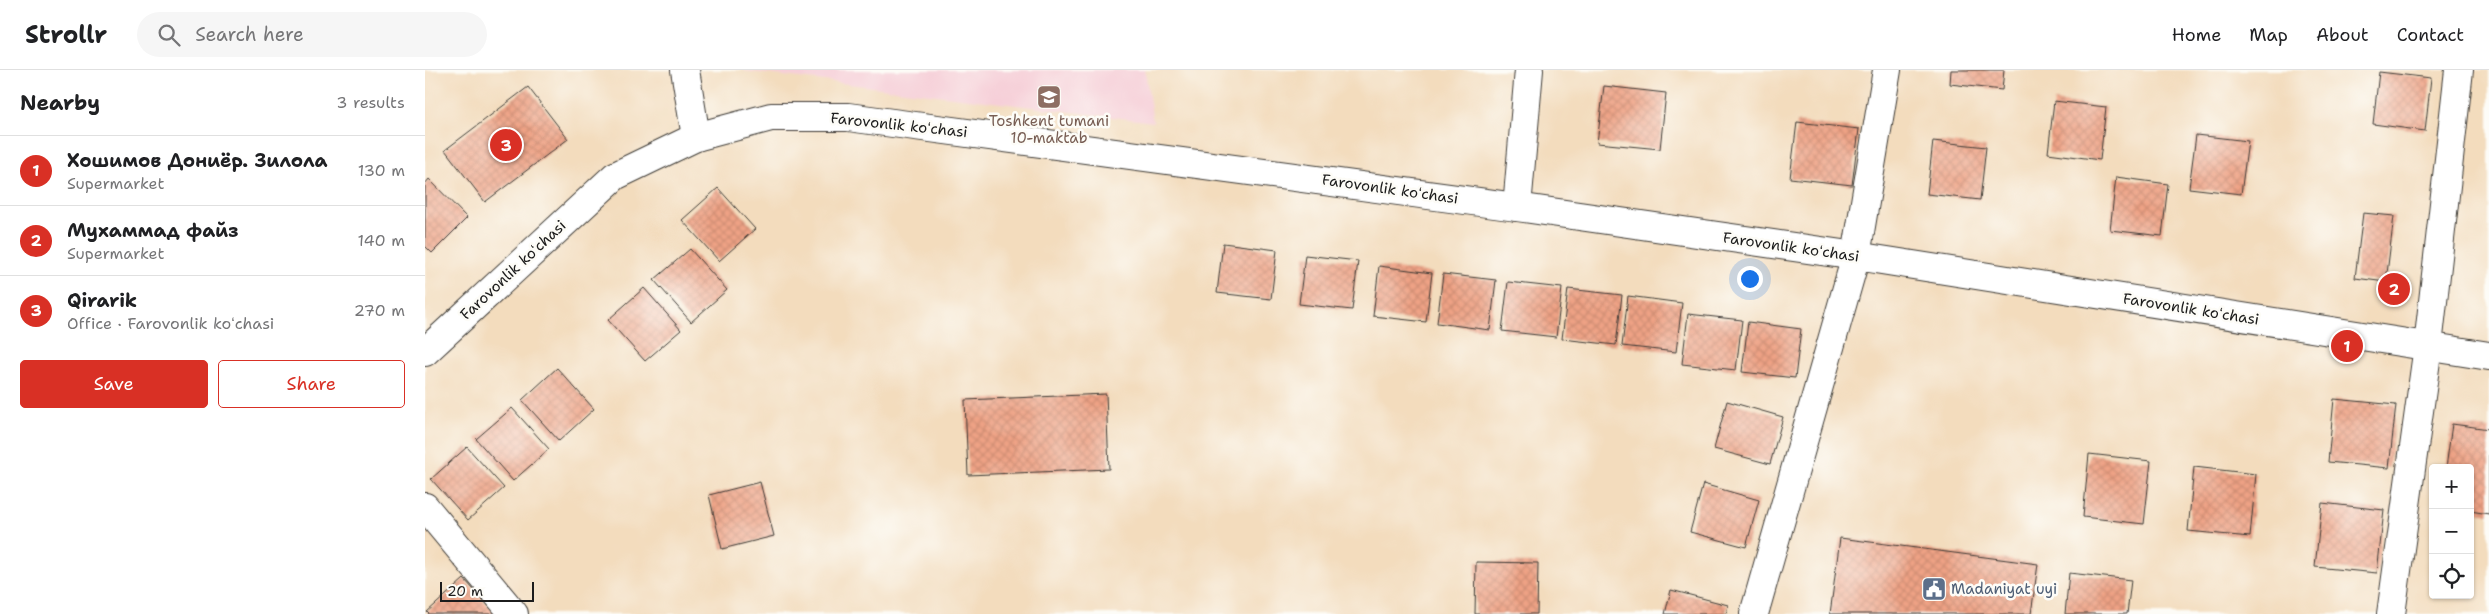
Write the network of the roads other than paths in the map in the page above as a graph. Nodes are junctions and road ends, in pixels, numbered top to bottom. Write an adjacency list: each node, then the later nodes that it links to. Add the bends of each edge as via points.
1 (685, 70): 5 (street)
2 (1529, 70): 6 (street)
3 (1887, 70): 7 (street)
4 (2459, 70): 8 (street)
5 (696, 137): 6 (street, Farovonlik koʻchasi, via 771,117 848,117); 9 (street, Farovonlik koʻchasi, via 615,176)
6 (1517, 206): 7 (street, Farovonlik koʻchasi)
7 (1856, 256): 8 (street, Farovonlik koʻchasi); 13 (street)
8 (2428, 346): 10 (street, Farovonlik koʻchasi); 14 (street)
9 (425, 352)
10 (2489, 356)
11 (425, 507): 12 (street)
12 (514, 614)
13 (1754, 614)
14 (2391, 614)

